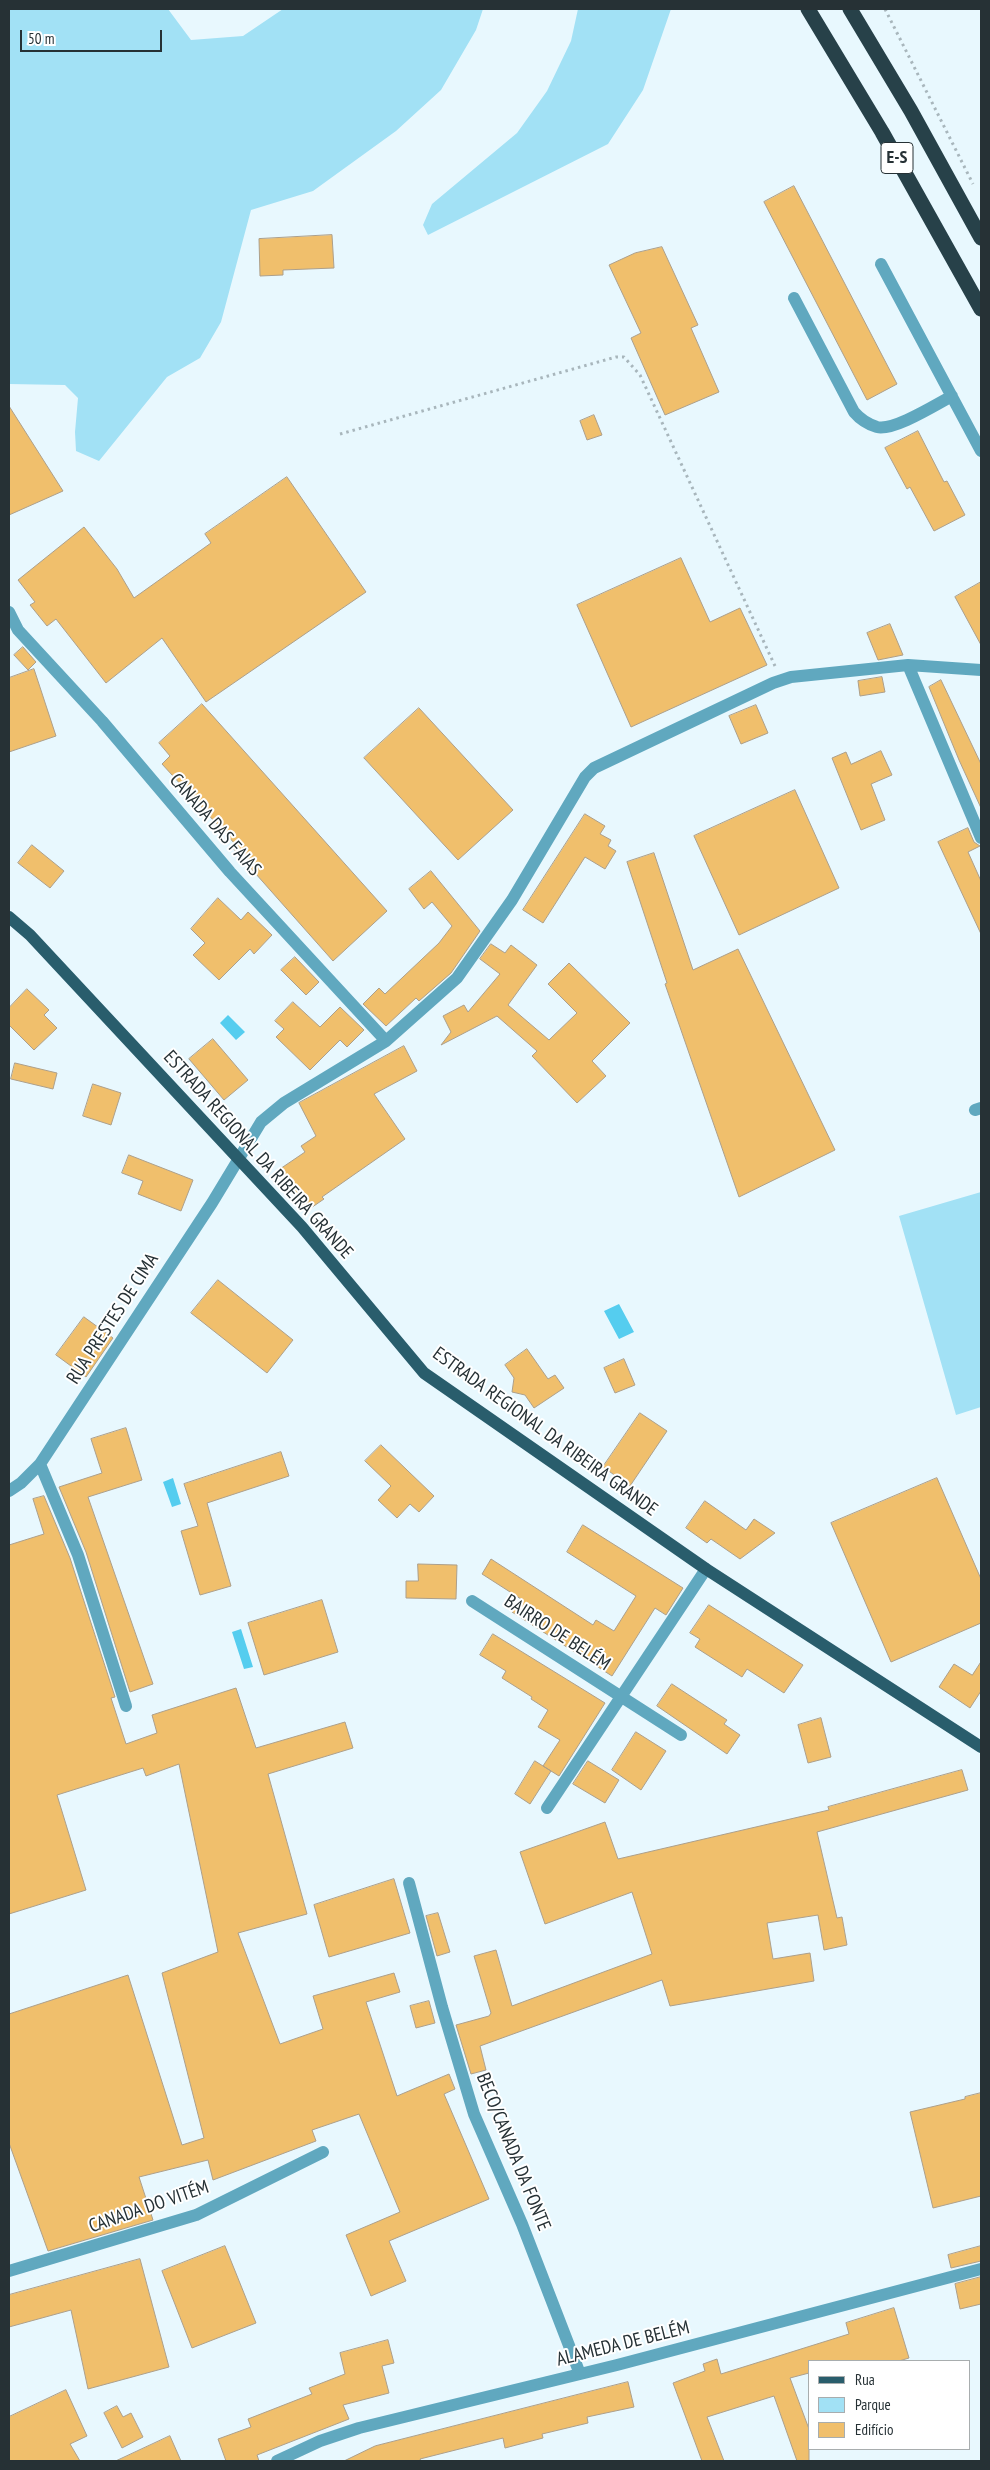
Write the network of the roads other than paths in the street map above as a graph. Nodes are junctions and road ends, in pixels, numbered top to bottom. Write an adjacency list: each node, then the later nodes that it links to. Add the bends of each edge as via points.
1 (808, 9): 6 (highway, E-S, via 882,132)
2 (850, 9): 3 (highway, E-S)
3 (981, 238)
4 (881, 264): 7 (street)
5 (794, 298): 7 (street, via 854,412 862,420 877,427 890,427)
6 (981, 309)
7 (952, 396): 8 (street)
8 (981, 451)
9 (9, 612): 10 (street, CANADA DAS FAIAS)
10 (14, 633): 15 (street, CANADA DAS FAIAS, via 102,721 230,872)
11 (908, 665): 12 (street, RUA PRESTES DE CIMA); 13 (street); 15 (street, RUA PRESTES DE CIMA, via 811,674 782,680 594,768 585,777 512,900 457,978)
12 (981, 670)
13 (981, 838)
14 (9, 917): 16 (main road, ESTRADA REGIONAL DA RIBEIRA GRANDE, via 30,935)
15 (386, 1041): 16 (street, RUA PRESTES DE CIMA, via 284,1103 261,1122)
16 (239, 1159): 17 (street, RUA PRESTES DE CIMA); 19 (main road, ESTRADA REGIONAL DA RIBEIRA GRANDE, via 302,1227 424,1373)
17 (40, 1464): 18 (street, RUA PRESTES DE CIMA); 22 (street, via 78,1555)
18 (9, 1491)
19 (706, 1569): 21 (street, BAIRRO DE BELÉM); 24 (main road, ESTRADA REGIONAL DA RIBEIRA GRANDE)
20 (472, 1601): 21 (street, BAIRRO DE BELÉM)
21 (621, 1696): 23 (street, BAIRRO DE BELÉM); 25 (street, BAIRRO DE BELÉM)
22 (126, 1706)
23 (682, 1735)
24 (981, 1747)
25 (547, 1808)
26 (408, 1882): 30 (street, BECO/CANADA DA FONTE, via 474,2114 522,2224)
27 (323, 2152): 29 (street, CANADA DO VITÉM, via 196,2215)
28 (981, 2269): 30 (street, ALAMEDA DE BELÉM)
29 (9, 2271)
30 (580, 2374): 31 (street, ALAMEDA DE BELÉM, via 341,2433)
31 (277, 2461)

